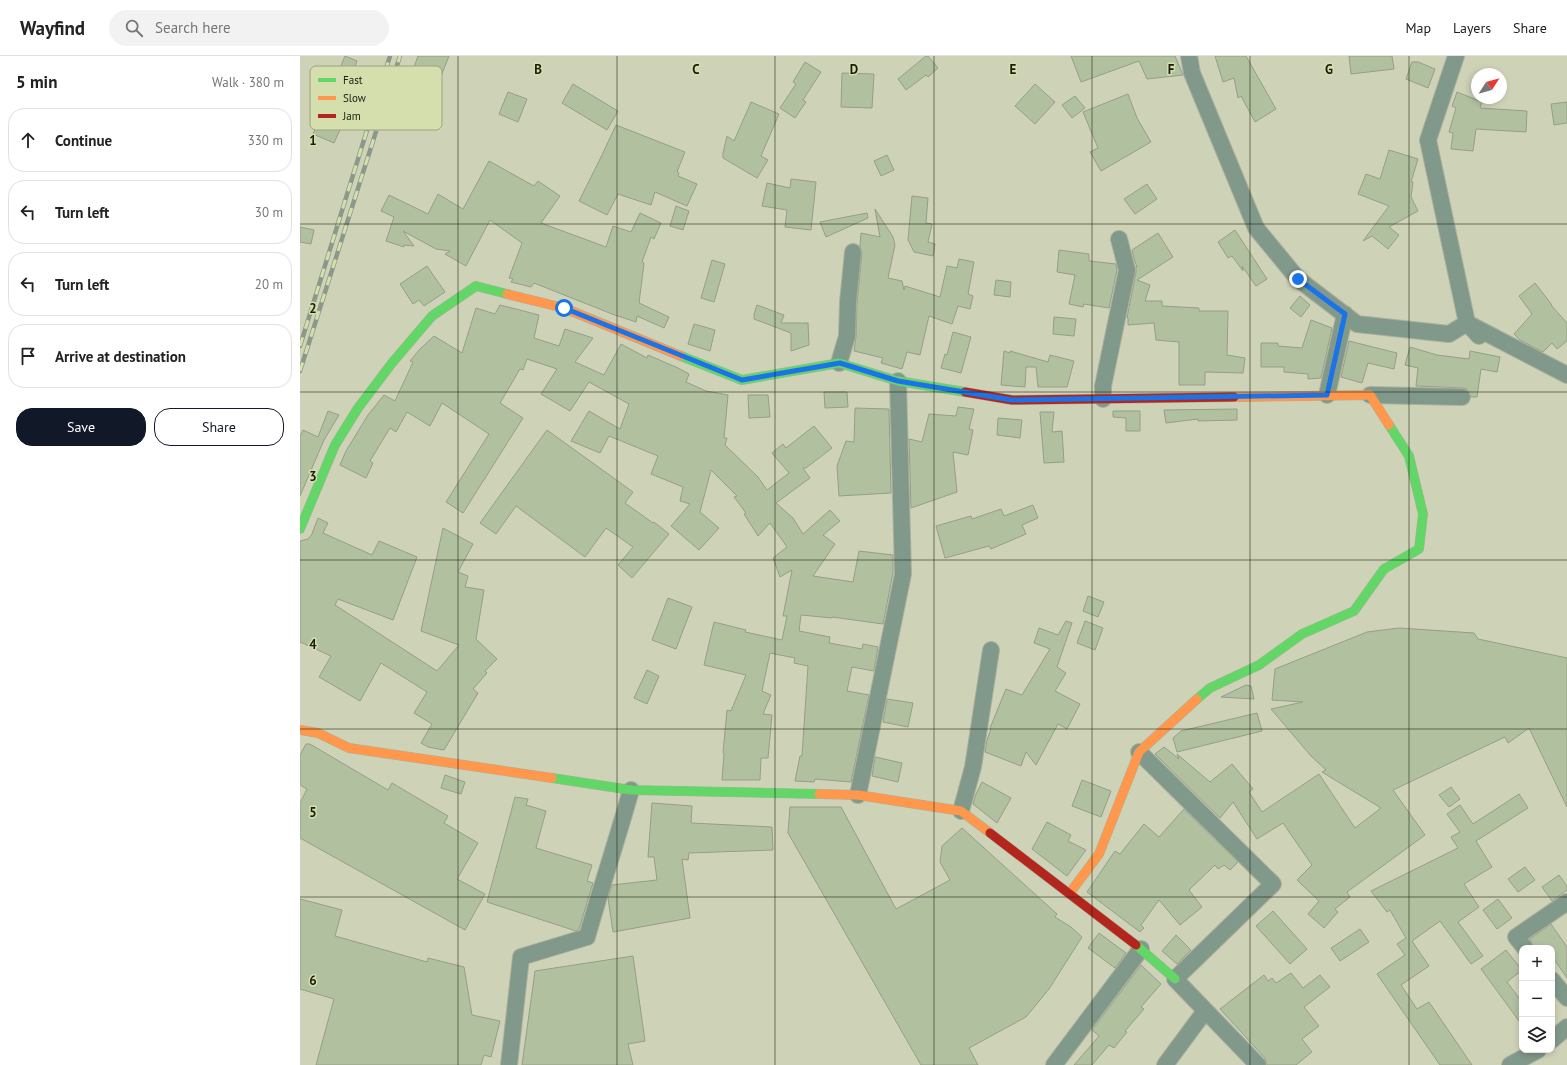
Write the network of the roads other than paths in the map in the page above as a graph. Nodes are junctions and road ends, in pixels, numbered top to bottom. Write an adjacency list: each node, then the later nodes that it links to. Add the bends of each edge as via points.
1 (1189, 56): 5 (street, via 1192,74 1256,228 1298,279)
2 (1456, 56): 6 (street, via 1428,140)
3 (1120, 239): 14 (street, via 1127,270 1103,386)
4 (853, 252): 8 (street, via 847,336)
5 (1345, 314): 6 (street, via 1357,324 1449,334); 11 (street)
6 (1467, 324): 7 (street); 9 (street)
7 (1479, 336)
8 (840, 363): 10 (street); 15 (street, via 742,380 564,308 476,286 432,316 358,408 335,445)
9 (1567, 375)
10 (898, 381): 14 (street, via 1012,400); 20 (street, via 903,574)
11 (1327, 395): 12 (street); 14 (street)
12 (1370, 395): 13 (street); 18 (street, via 1409,456 1423,514 1419,549 1384,569 1354,611 1302,634 1259,665 1210,688)
13 (1462, 397)
14 (1103, 399)
15 (300, 529)
16 (991, 650): 21 (street, via 972,767)
17 (300, 730): 19 (street, via 318,733 349,748)
18 (1139, 752): 22 (street, via 1099,854); 26 (street, via 1273,884)
19 (631, 790): 20 (street); 33 (street, via 587,937 521,957)
20 (858, 795): 21 (street)
21 (961, 810): 22 (street)
22 (1069, 894): 25 (street)
23 (1567, 902): 24 (street, via 1516,937)
24 (1523, 945)
25 (1141, 949): 26 (street); 34 (street)
26 (1175, 978): 29 (street)
27 (1553, 981): 28 (street)
28 (1567, 998)
29 (1206, 1010): 35 (street); 36 (street)
30 (1567, 1027): 31 (street)
31 (1555, 1037)
32 (1532, 1053): 37 (street)
33 (509, 1065)
34 (1054, 1065)
35 (1165, 1065)
36 (1258, 1065)
37 (1510, 1065)

